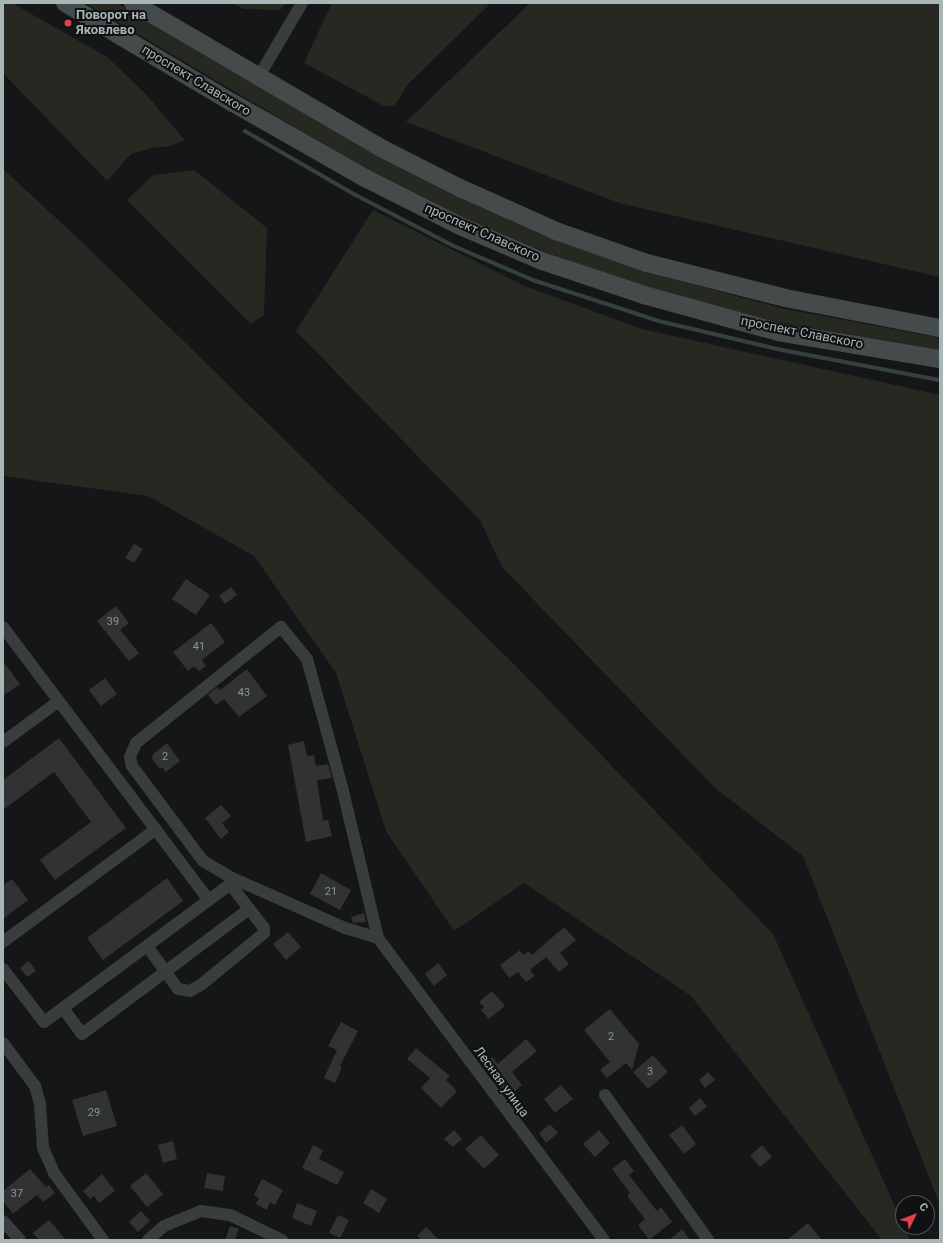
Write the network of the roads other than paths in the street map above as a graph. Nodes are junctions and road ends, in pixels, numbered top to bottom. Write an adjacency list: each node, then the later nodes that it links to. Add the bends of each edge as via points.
1 (65, 3): 6 (main road, проспект Славского, via 232,104 365,178 460,226 542,261 644,295 778,332)
2 (133, 3): 4 (main road)
3 (302, 3): 4 (street)
4 (258, 78): 5 (main road, via 380,148 460,188 556,231 647,263 778,296)
5 (940, 328)
6 (940, 359)
7 (3, 626): 8 (street)
8 (59, 700): 9 (street); 10 (street)
9 (3, 742)
10 (156, 829): 12 (street); 15 (street)
11 (233, 882): 12 (street); 13 (street); 14 (street, via 345,928); 14 (street, via 203,862 132,766 130,757 136,743 281,627 307,659 342,787)
12 (209, 900): 16 (street)
13 (249, 909): 18 (street); 18 (street, via 264,928 261,937 202,984 184,992 178,989)
14 (378, 938): 27 (street, Лесная улица)
15 (3, 942)
16 (146, 946): 18 (street); 19 (street)
17 (3, 969): 19 (street, via 44,1022)
18 (165, 972): 19 (street, via 82,1034)
19 (63, 1008)
20 (3, 1043): 24 (street, via 35,1086 40,1104 44,1148 54,1173)
21 (605, 1095): 28 (street)
22 (3, 1221): 23 (street)
23 (20, 1240)
24 (103, 1240)
25 (148, 1240): 26 (street, via 164,1226 201,1211 230,1215)
26 (282, 1240)
27 (604, 1240)
28 (708, 1240)

